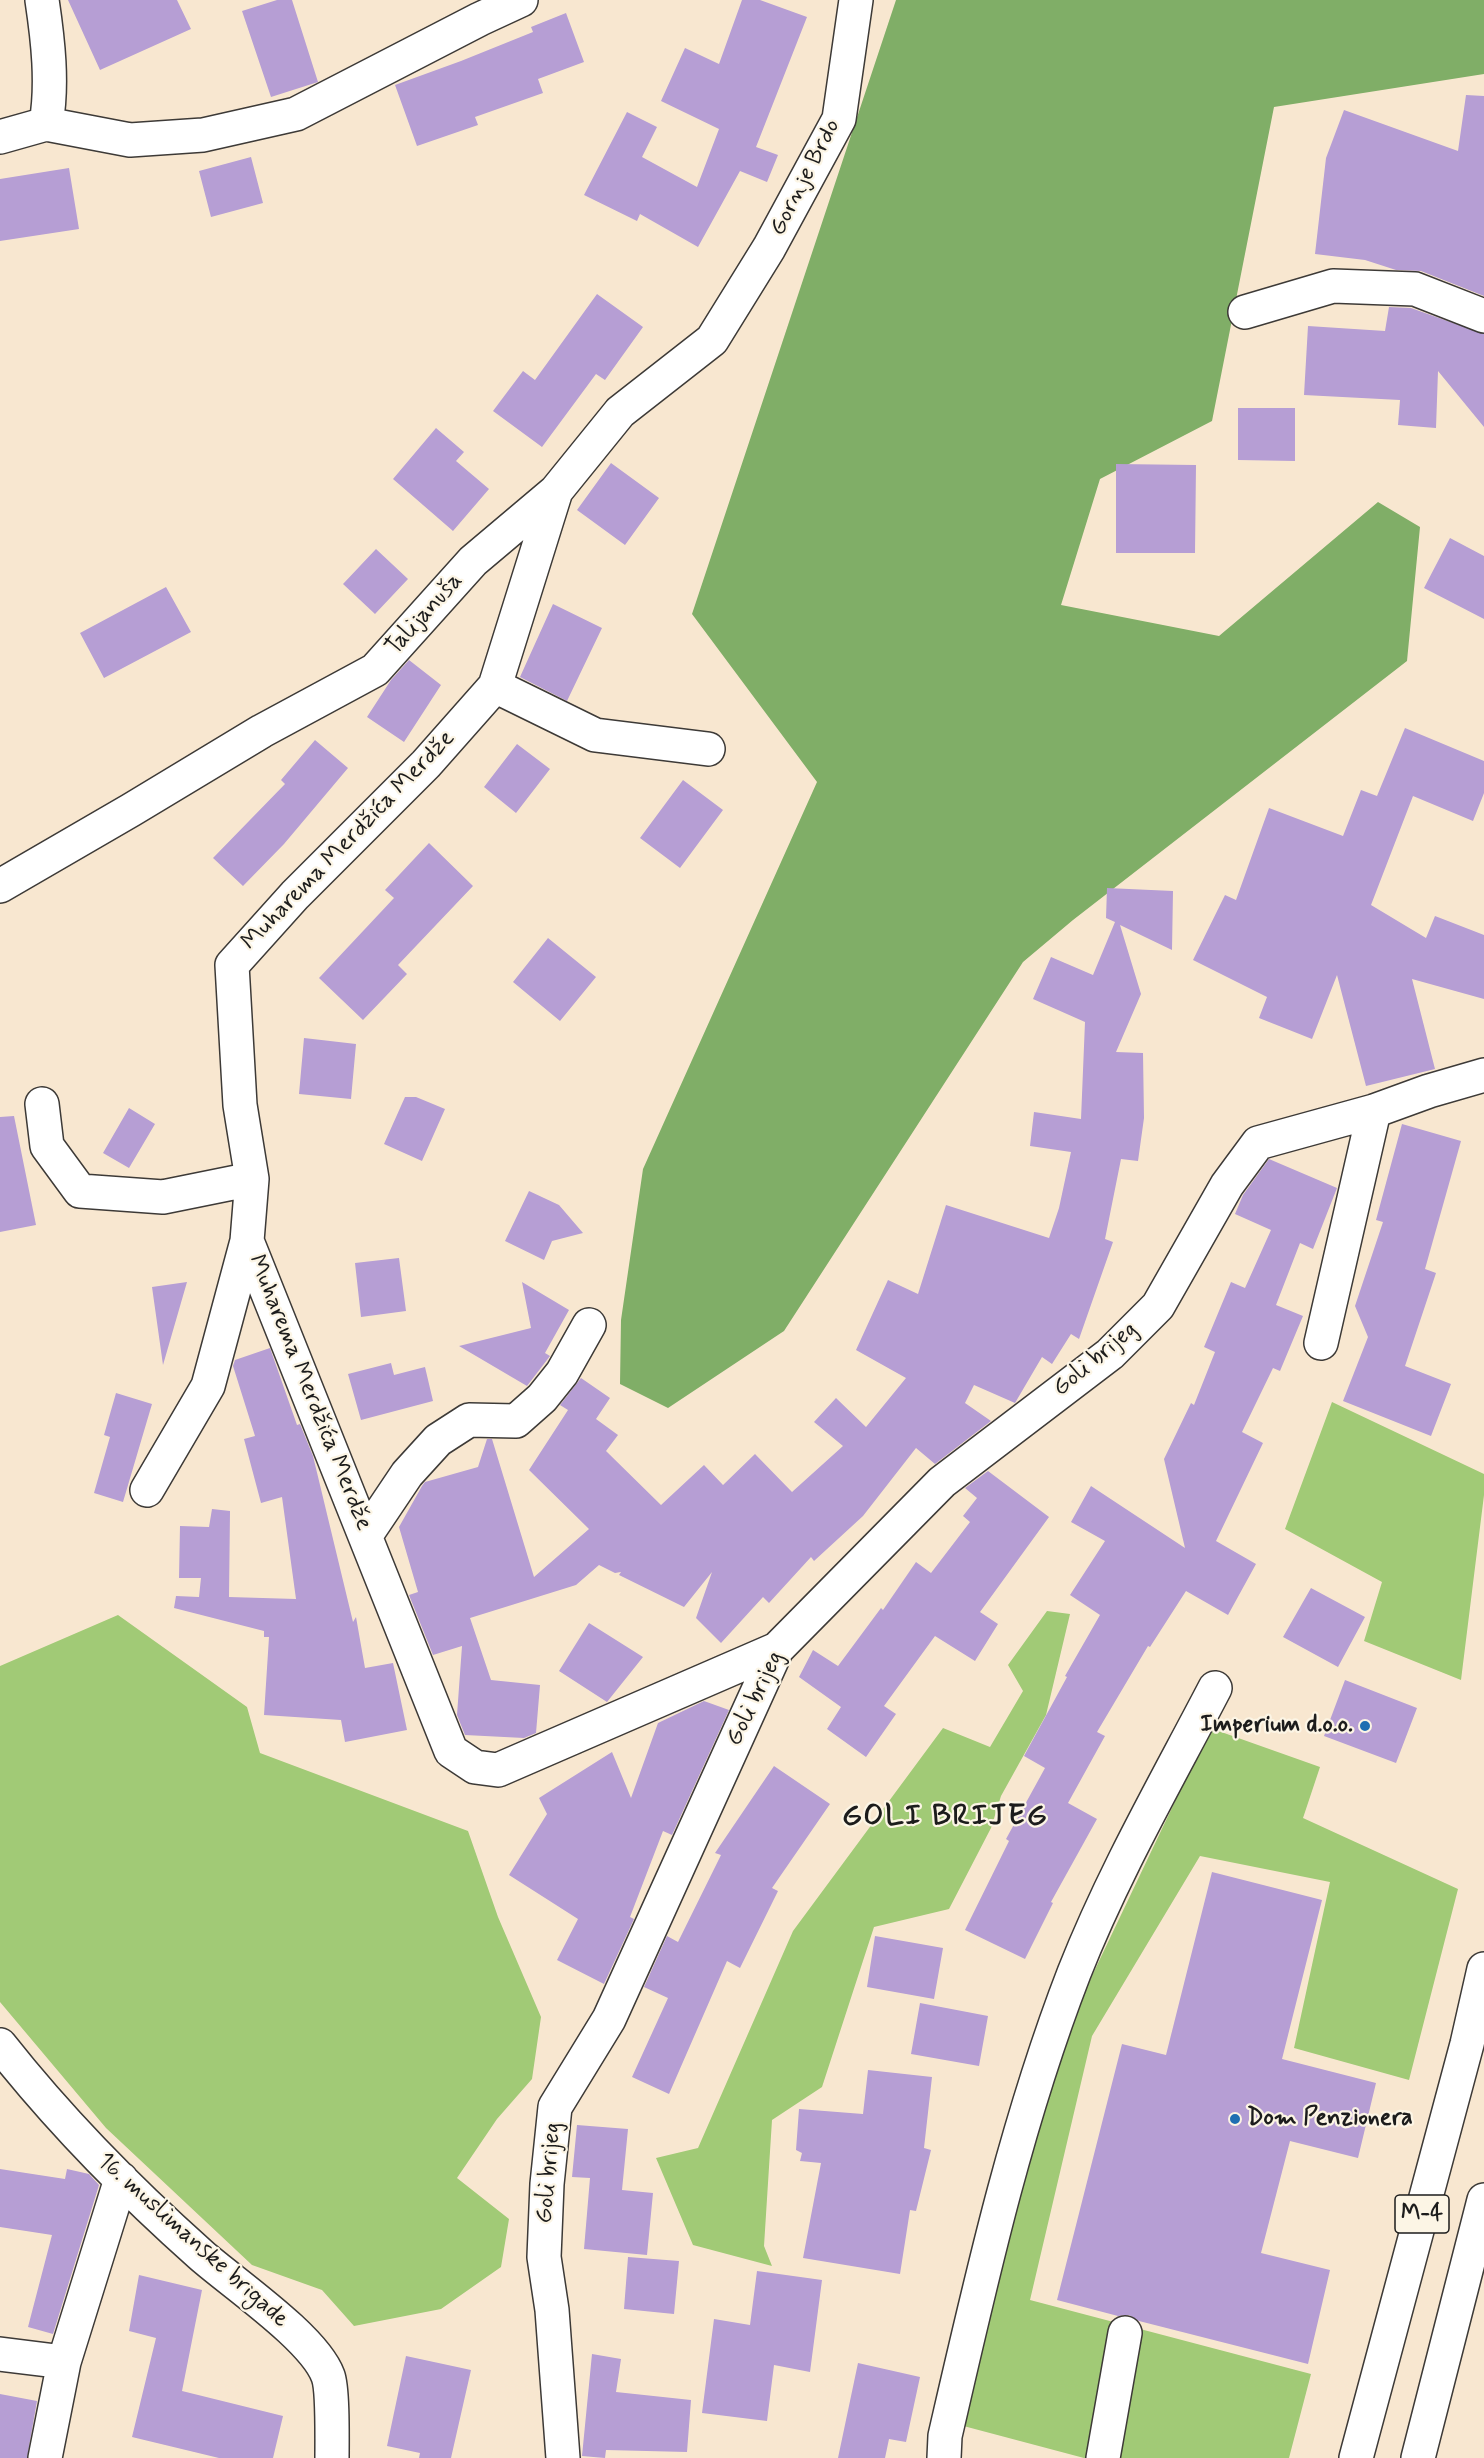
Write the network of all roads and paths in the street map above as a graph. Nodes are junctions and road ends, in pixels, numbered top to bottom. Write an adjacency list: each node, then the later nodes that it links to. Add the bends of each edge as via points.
1 (42, 0): 4 (street, via 50,102)
2 (521, 0): 4 (street, via 296,114 203,135 130,140)
3 (856, 0): 6 (street, Gornje Brdo, via 839,119)
4 (46, 124): 5 (street)
5 (0, 137)
6 (770, 248): 9 (street, Talijanuša, via 712,340 620,412)
7 (1245, 312): 8 (street, via 1333,286 1415,289)
8 (1484, 316)
9 (556, 491): 10 (street, Muharema Merdžića Merdže); 12 (street, Talijanuša, via 473,561 375,670 262,731)
10 (495, 686): 11 (street, via 595,735); 16 (street, Muharema Merdžića Merdže, via 426,764 232,965 240,1105)
11 (708, 749)
12 (0, 886)
13 (1484, 1076): 15 (street, Goli brijeg)
14 (42, 1104): 16 (street, via 47,1146 80,1191 163,1197)
15 (1374, 1111): 19 (street); 22 (street, Goli brijeg, via 1258,1143 1227,1185 1158,1306 1110,1354 942,1482)
16 (252, 1179): 17 (street, Muharema Merdžića Merdže)
17 (247, 1241): 20 (street, via 208,1386); 21 (street, Muharema Merdžića Merdže)
18 (589, 1325): 21 (street, via 562,1373 542,1398 516,1421 469,1420 438,1440 407,1474)
19 (1321, 1343)
20 (147, 1490)
21 (366, 1536): 22 (street, Muharema Merdžića Merdže, via 451,1751 475,1767 498,1770)
22 (777, 1649): 33 (street, Goli brijeg, via 609,2019 555,2107 544,2257)
23 (1215, 1688): 34 (street, via 1110,1888 1044,2056 994,2222 945,2436)
24 (1484, 1968): 36 (street, M-4)
25 (0, 2045): 26 (street, 16. muslimanske brigade)
26 (121, 2179): 30 (street); 32 (street, 16. muslimanske brigade, via 200,2254 311,2348 329,2378)
27 (1484, 2200): 37 (street, M-4)
28 (1125, 2333): 35 (street)
29 (0, 2354): 30 (street)
30 (64, 2362): 31 (street)
31 (45, 2458)
32 (332, 2458)
33 (563, 2458)
34 (944, 2458)
35 (1103, 2458)
36 (1356, 2458)
37 (1418, 2458)

